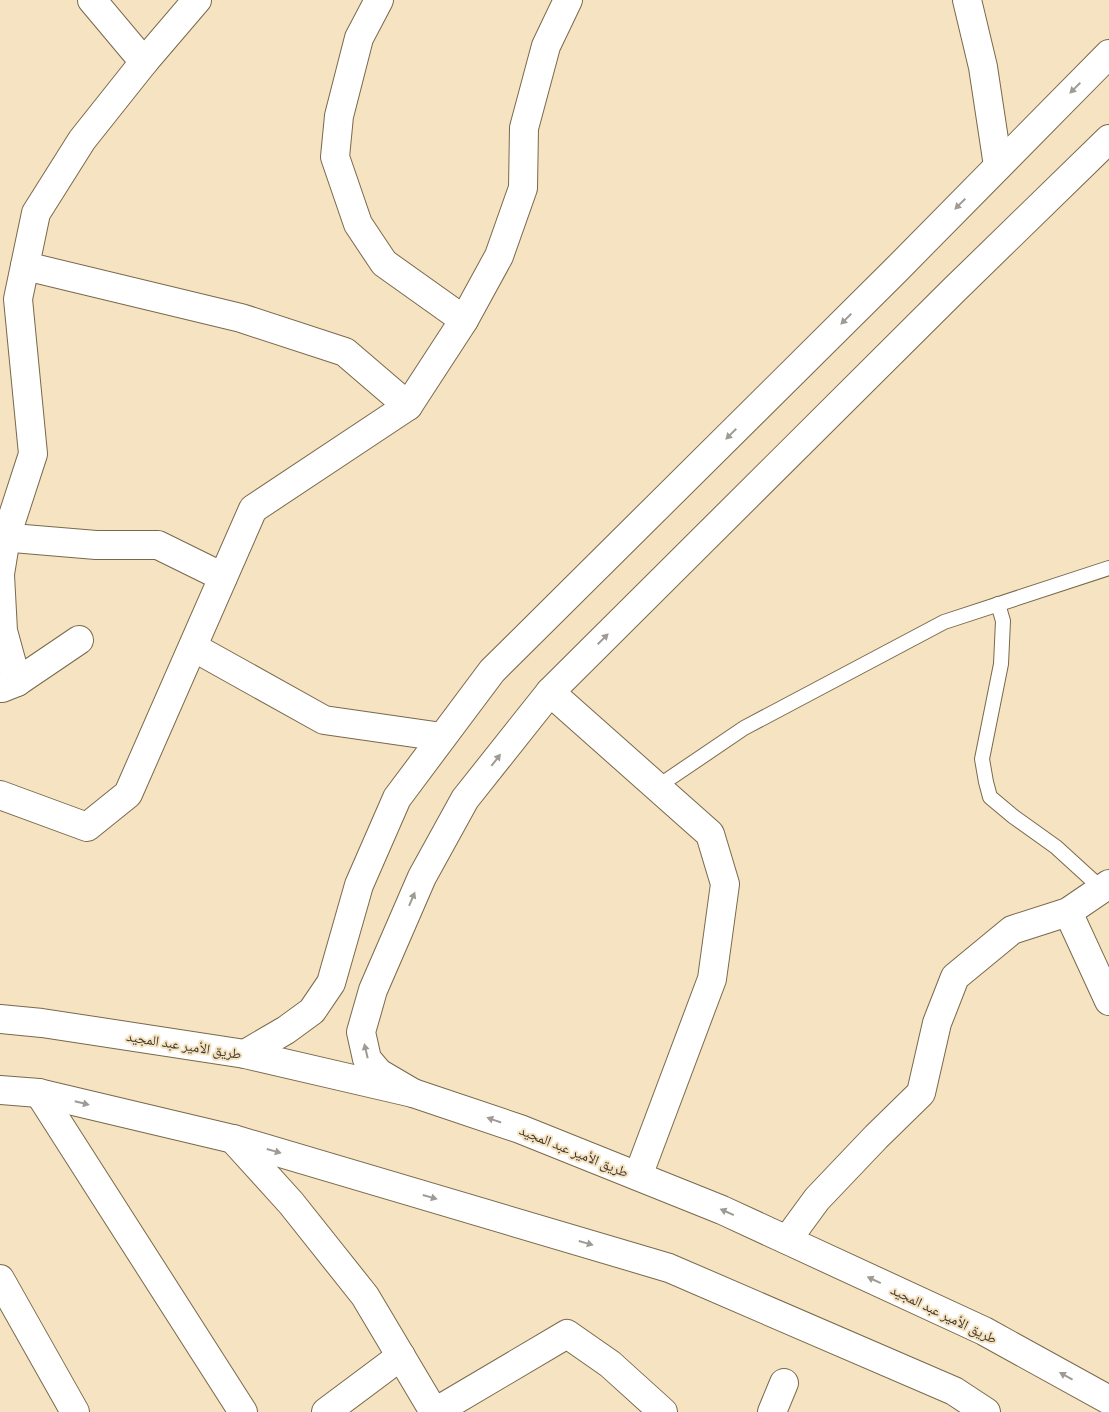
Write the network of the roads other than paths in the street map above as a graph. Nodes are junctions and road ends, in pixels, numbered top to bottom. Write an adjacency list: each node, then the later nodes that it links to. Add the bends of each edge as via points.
1 (92, 0): 7 (street)
2 (197, 0): 7 (street)
3 (379, 0): 12 (street, via 359,38 338,116 335,157 358,224 384,263)
4 (568, 0): 12 (street, via 546,46 524,128 523,188 499,256)
5 (967, 0): 9 (street, via 983,66)
6 (1109, 54): 9 (street, one-way to 9)
7 (144, 62): 10 (street, via 82,140 36,213)
8 (1109, 139): 23 (street, one-way to 8)
9 (998, 166): 24 (street, one-way to 24, via 492,671)
10 (25, 266): 11 (street); 13 (street, via 241,318 345,352)
11 (9, 303): 14 (street, via 33,454)
12 (464, 320): 13 (street)
13 (408, 406): 17 (street, via 253,509)
14 (3, 537): 16 (street); 17 (street, via 96,545 158,544)
15 (1109, 568): 18 (lane)
16 (0, 574): 19 (street)
17 (223, 577): 21 (street)
18 (998, 604): 25 (lane, via 944,622 744,728); 27 (lane, via 1003,621 1001,664 982,759 990,797)
19 (1, 631): 22 (street)
20 (79, 640): 22 (street)
21 (193, 647): 24 (street, via 324,720); 26 (street, via 128,794 87,827)
22 (9, 685)
23 (550, 692): 25 (street); 34 (street, one-way to 23, via 379,1073 367,1059 361,1032 373,990 422,877 465,799)
24 (442, 737): 31 (street, via 397,798 359,885 331,983 312,1011)
25 (657, 787): 36 (street, via 710,834 725,884 712,978)
26 (0, 794)
27 (1105, 887): 28 (street)
28 (1068, 912): 29 (street); 37 (street, via 1012,930 955,977 937,1023 922,1093 817,1199)
29 (1109, 1001)
30 (0, 1019): 31 (street, طريق الأمير عبد المجيد)
31 (245, 1054): 34 (street, طريق الأمير عبد المجيد)
32 (0, 1090): 33 (street)
33 (39, 1093): 35 (street, one-way to 35); 43 (street)
34 (413, 1093): 36 (street, طريق الأمير عبد المجيد, one-way to 34, via 520,1129)
35 (233, 1139): 39 (street, via 291,1203 365,1296); 48 (street, one-way to 48, via 669,1268 954,1391)
36 (638, 1176): 37 (street, طريق الأمير عبد المجيد, one-way to 36)
37 (787, 1240): 41 (street, طريق الأمير عبد المجيد, one-way to 37, via 984,1331)
38 (0, 1279): 42 (street)
39 (401, 1356): 44 (street); 45 (street)
40 (784, 1384): 47 (street)
41 (1108, 1398)
42 (75, 1412)
43 (243, 1412)
44 (326, 1412)
45 (434, 1412): 46 (street, via 567,1334 610,1364)
46 (663, 1412)
47 (772, 1412)
48 (986, 1412)

